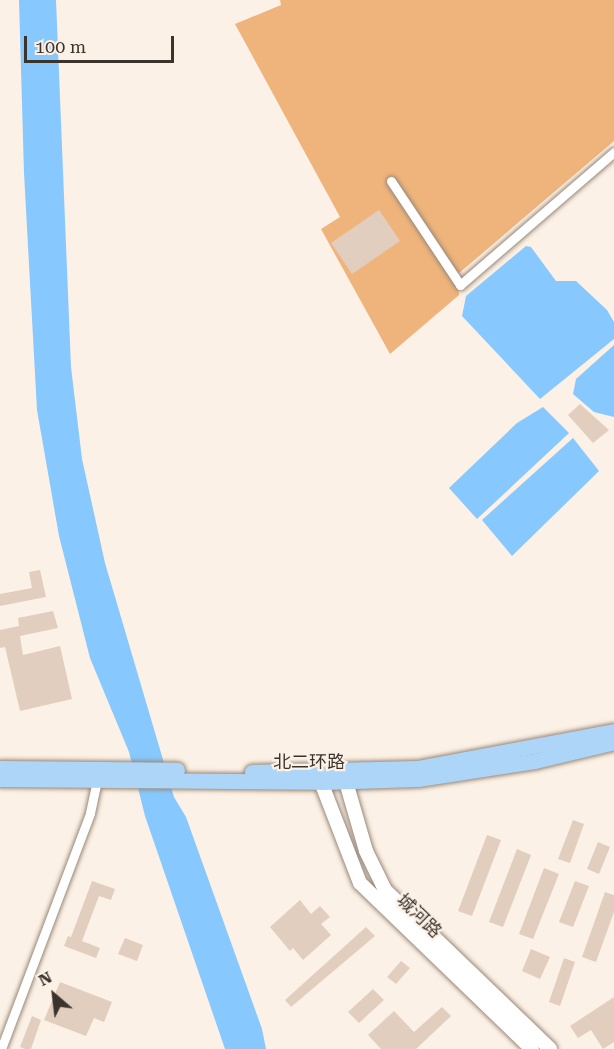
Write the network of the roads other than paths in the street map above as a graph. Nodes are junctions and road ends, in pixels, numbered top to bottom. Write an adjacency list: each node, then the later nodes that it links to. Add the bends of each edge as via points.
1 (614, 152): 2 (street, via 460,285)
2 (391, 181)
3 (614, 731): 7 (main road, 北二环路, via 417,768)
4 (614, 742): 11 (main road, 北二环路, via 535,761 418,779)
5 (0, 768): 6 (main road, 北二环路)
6 (114, 775): 7 (main road, 北二环路); 9 (main road, 北二环路)
7 (180, 776): 10 (main road, 北二环路)
8 (0, 779): 9 (main road, 北二环路)
9 (97, 780): 12 (street, via 90,813)
10 (321, 782): 11 (main road, 北二环路); 13 (main road, 城河路, via 360,883)
11 (346, 782): 14 (main road, 城河路, via 366,851 386,890)
12 (1, 1049)
13 (532, 1049)
14 (550, 1049)

